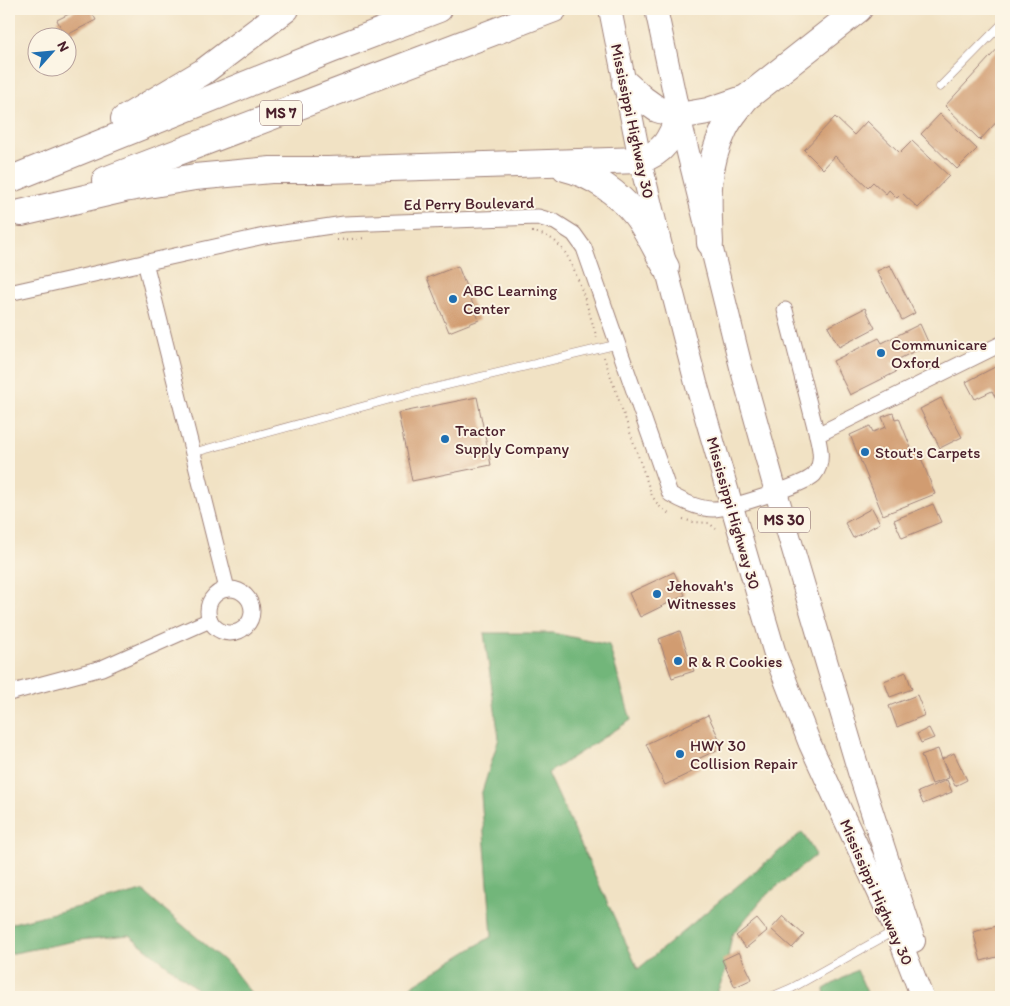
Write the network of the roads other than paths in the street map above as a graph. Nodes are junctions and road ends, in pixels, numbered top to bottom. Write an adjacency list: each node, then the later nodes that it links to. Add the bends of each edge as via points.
1 (286, 9): 14 (highway, via 203,72 130,116)
2 (439, 9): 14 (highway, MS 7)
3 (554, 9): 15 (highway, MS 7)
4 (610, 9): 8 (main road, Mississippi Highway 30 / MS 30)
5 (656, 9): 11 (main road, Mississippi Highway 30 / MS 30)
6 (859, 9): 10 (highway)
7 (1001, 25): 9 (lane)
8 (624, 83): 11 (highway, via 657,109); 12 (main road, Mississippi Highway 30 / MS 30)
9 (940, 87)
10 (746, 98): 11 (highway, via 708,111); 16 (highway, via 725,128 713,155 708,186)
11 (680, 116): 12 (highway, via 661,150); 16 (main road, Mississippi Highway 30 / MS 30)
12 (640, 160): 13 (highway); 18 (main road, Mississippi Highway 30 / MS 30)
13 (548, 164): 15 (highway, via 271,170 195,177 124,189); 18 (highway, via 576,170 616,195 635,214)
14 (9, 180)
15 (15, 215)
16 (710, 243): 25 (main road, Mississippi Highway 30 / MS 30)
17 (145, 262): 19 (street, Ed Perry Boulevard); 21 (street, Ed Perry Boulevard, via 264,236 344,224 538,218 555,222 574,234 584,248); 24 (street)
18 (666, 267): 26 (main road, Mississippi Highway 30 / MS 30)
19 (9, 293)
20 (784, 310): 23 (street, Ed Perry Boulevard)
21 (619, 344): 24 (lane, via 409,394); 26 (street, Ed Perry Boulevard, via 670,494 685,503 712,509)
22 (1001, 344): 23 (street)
23 (817, 435): 25 (street, Ed Perry Boulevard, via 822,453 814,475)
24 (192, 453): 27 (street)
25 (776, 492): 26 (street, Ed Perry Boulevard); 30 (main road, Mississippi Highway 30 / MS 30)
26 (731, 505): 31 (main road, Mississippi Highway 30 / MS 30, via 775,654)
27 (227, 589): 28 (street, via 210,600); 28 (street, via 242,592 247,597 252,611 250,619 240,630 233,632 220,630)
28 (210, 620): 29 (street, via 102,668)
29 (9, 693)
30 (859, 772): 31 (main road); 35 (main road, Mississippi Highway 30 / MS 30)
31 (828, 783): 32 (main road, Mississippi Highway 30 / MS 30)
32 (896, 930): 33 (lane); 34 (main road, Mississippi Highway 30 / MS 30)
33 (771, 997)
34 (922, 997)
35 (930, 997)

